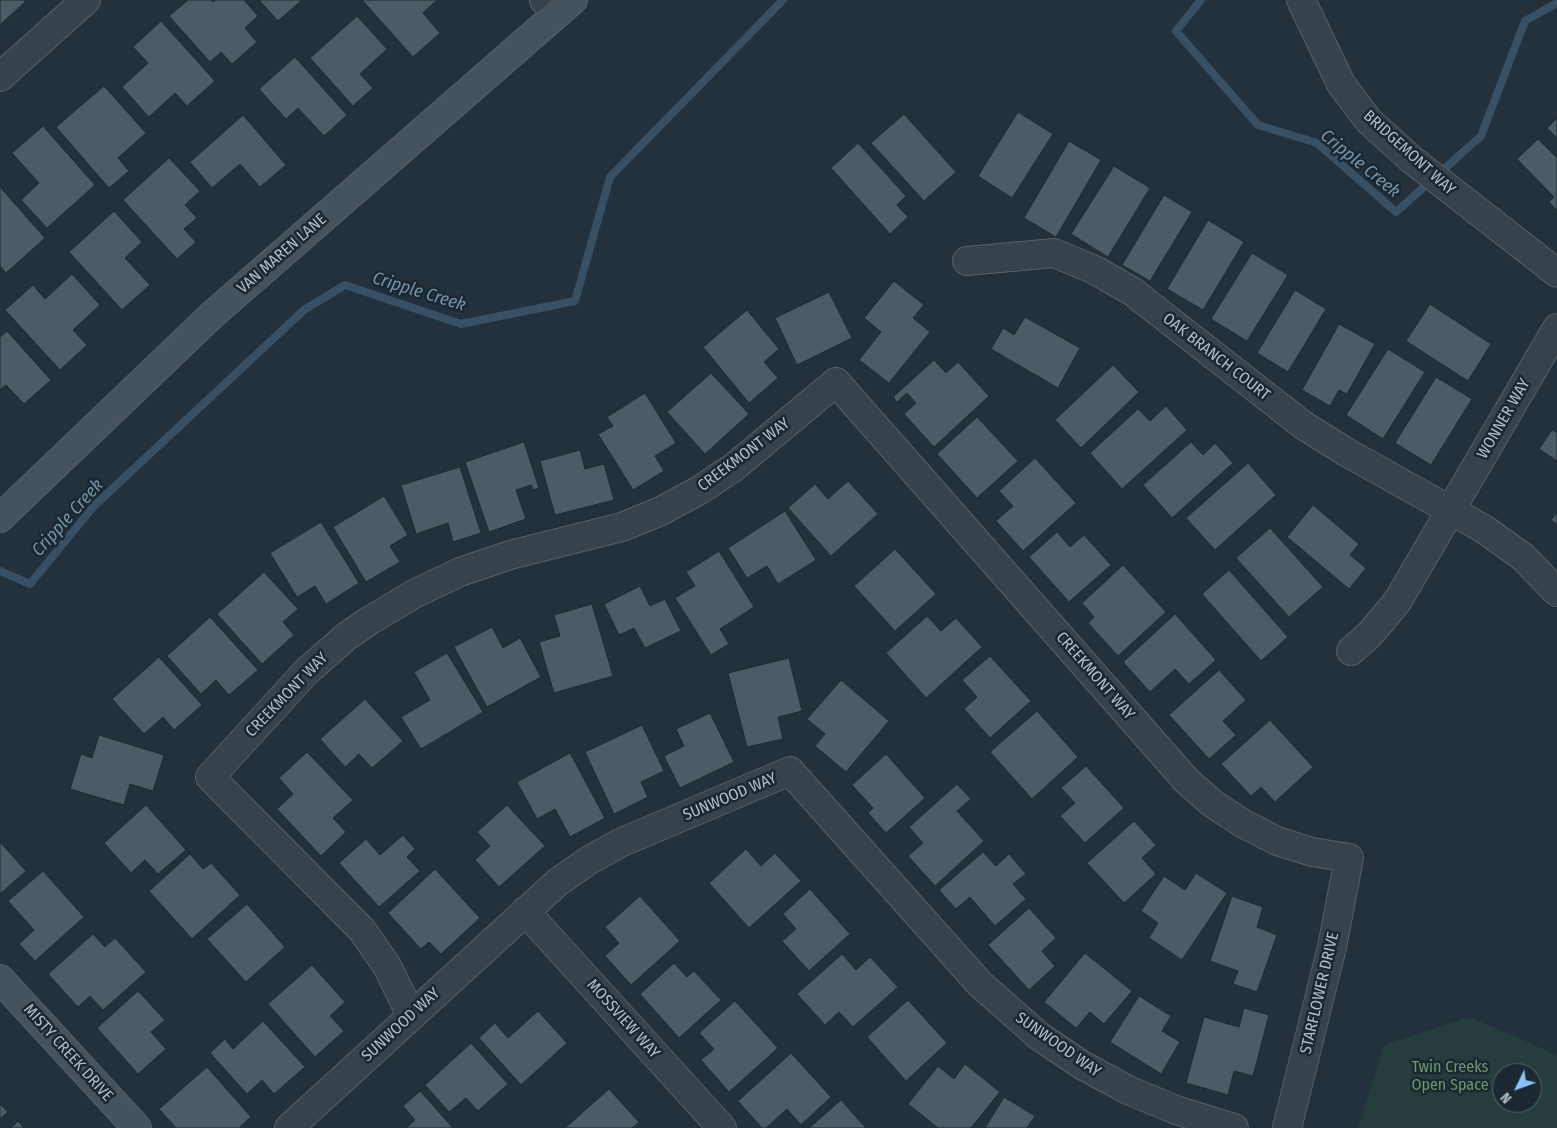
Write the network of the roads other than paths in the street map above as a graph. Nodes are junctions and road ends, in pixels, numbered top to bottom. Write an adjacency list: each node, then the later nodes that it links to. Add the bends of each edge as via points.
1 (86, 0): 4 (street)
2 (1301, 0): 6 (street, BRIDGEMONT WAY, via 1341,84 1369,121 1469,206)
3 (558, 5): 9 (main road, VAN MAREN LANE, via 212,315)
4 (0, 77)
5 (967, 261): 8 (street, OAK BRANCH COURT, via 1054,253 1095,270 1134,292 1303,425)
6 (1557, 273)
7 (1557, 328): 8 (street, WONNER WAY)
8 (1452, 510): 10 (street, OAK BRANCH COURT, via 1523,558); 11 (street, WONNER WAY, via 1397,602)
9 (0, 518)
10 (1557, 592)
11 (1352, 651)
12 (1349, 858): 15 (street, CREEKMONT WAY, via 1312,852 1277,841 1229,814 1186,780 836,382 734,467 661,511 622,527 510,555 460,572 369,621 306,672 210,778 362,930 387,966); 20 (street, STARFLOWER DRIVE, via 1332,947)
13 (525, 911): 15 (street, SUNWOOD WAY); 18 (street, MOSSVIEW WAY); 19 (street, SUNWOOD WAY, via 558,882 620,844 790,771 980,984 1039,1036 1128,1090 1176,1110)
14 (0, 979): 16 (main road, MISTY CREEK DRIVE)
15 (411, 1015): 17 (street, SUNWOOD WAY)
16 (137, 1128)
17 (289, 1128)
18 (722, 1128)
19 (1234, 1128)
20 (1287, 1128)

